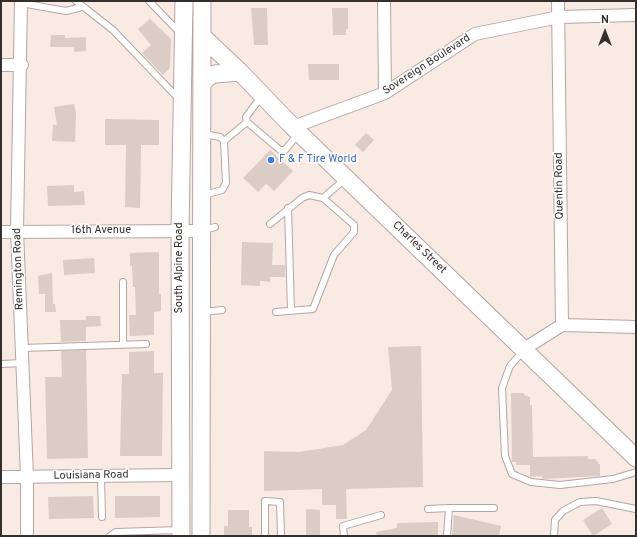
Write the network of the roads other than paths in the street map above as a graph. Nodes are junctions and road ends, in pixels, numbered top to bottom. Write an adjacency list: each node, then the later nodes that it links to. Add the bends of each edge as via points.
1 (76, 1): 8 (lane)
2 (149, 1): 12 (lane)
3 (184, 1): 12 (main road, South Alpine Road)
4 (202, 1): 11 (main road, South Alpine Road)
5 (384, 1): 17 (street)
6 (558, 1): 10 (street, Quentin Road)
7 (21, 2): 8 (lane, via 66,12); 14 (street, Remington Road)
8 (82, 7): 19 (lane, via 114,30)
9 (636, 15): 10 (street, Sovereign Boulevard)
10 (559, 17): 17 (street, Sovereign Boulevard, via 475,34); 38 (street, Quentin Road)
11 (203, 36): 15 (main road, Charles Street); 16 (main road, South Alpine Road)
12 (184, 38): 31 (main road, South Alpine Road)
13 (1, 65): 14 (street)
14 (22, 65): 30 (street, Remington Road)
15 (240, 72): 16 (main road, via 215,74); 18 (main road, Charles Street)
16 (203, 83): 22 (main road, South Alpine Road)
17 (385, 93): 21 (street, Sovereign Boulevard)
18 (262, 95): 20 (lane, via 246,117); 21 (main road, Charles Street)
19 (176, 96)
20 (247, 122): 21 (lane, via 280,150 285,150); 23 (lane)
21 (296, 130): 24 (main road, Charles Street)
22 (202, 134): 23 (lane, via 220,137); 25 (main road, South Alpine Road)
23 (224, 141): 25 (lane, via 226,183 222,190)
24 (346, 178): 26 (lane); 43 (main road, Charles Street)
25 (201, 196): 29 (main road, South Alpine Road)
26 (323, 198): 27 (lane, via 309,194); 35 (lane, via 354,225 354,232 334,255 313,309)
27 (288, 208): 28 (lane); 35 (lane)
28 (270, 224)
29 (208, 229): 31 (street, 16th Avenue); 36 (main road, South Alpine Road)
30 (17, 231): 31 (street, 16th Avenue); 32 (street, 16th Avenue); 42 (street, Remington Road)
31 (180, 231): 47 (main road, South Alpine Road)
32 (1, 232)
33 (123, 282): 40 (lane)
34 (222, 310): 36 (lane)
35 (291, 311): 37 (lane)
36 (200, 312): 46 (main road, South Alpine Road)
37 (276, 312)
38 (562, 325): 39 (street); 43 (street)
39 (636, 327)
40 (123, 344): 41 (lane); 42 (lane)
41 (146, 344)
42 (22, 348): 45 (street, Remington Road)
43 (524, 349): 48 (main road, Charles Street); 49 (lane, via 510,366 502,388 505,456 512,474 531,482 560,485 613,479)
44 (1, 364): 45 (lane)
45 (23, 364): 53 (street, Remington Road)
46 (200, 430): 47 (main road); 63 (main road, South Alpine Road)
47 (181, 431): 50 (main road, South Alpine Road)
48 (636, 458)
49 (636, 472)
50 (181, 475): 51 (street, Louisiana Road); 60 (main road, South Alpine Road)
51 (101, 476): 53 (street, Louisiana Road); 59 (lane)
52 (1, 477): 53 (street, Louisiana Road)
53 (27, 477): 61 (street, Remington Road)
54 (449, 508): 55 (lane); 56 (lane); 67 (lane)
55 (494, 508)
56 (428, 509)
57 (636, 509): 68 (lane, via 596,501 580,502 563,511 555,520)
58 (381, 515): 66 (lane, via 343,526)
59 (102, 517)
60 (181, 533): 62 (lane, via 116,532)
61 (27, 536)
62 (110, 536)
63 (201, 536)
64 (265, 536): 65 (lane, via 265,501 280,502)
65 (281, 536)
66 (344, 536)
67 (447, 536)
68 (554, 536)

